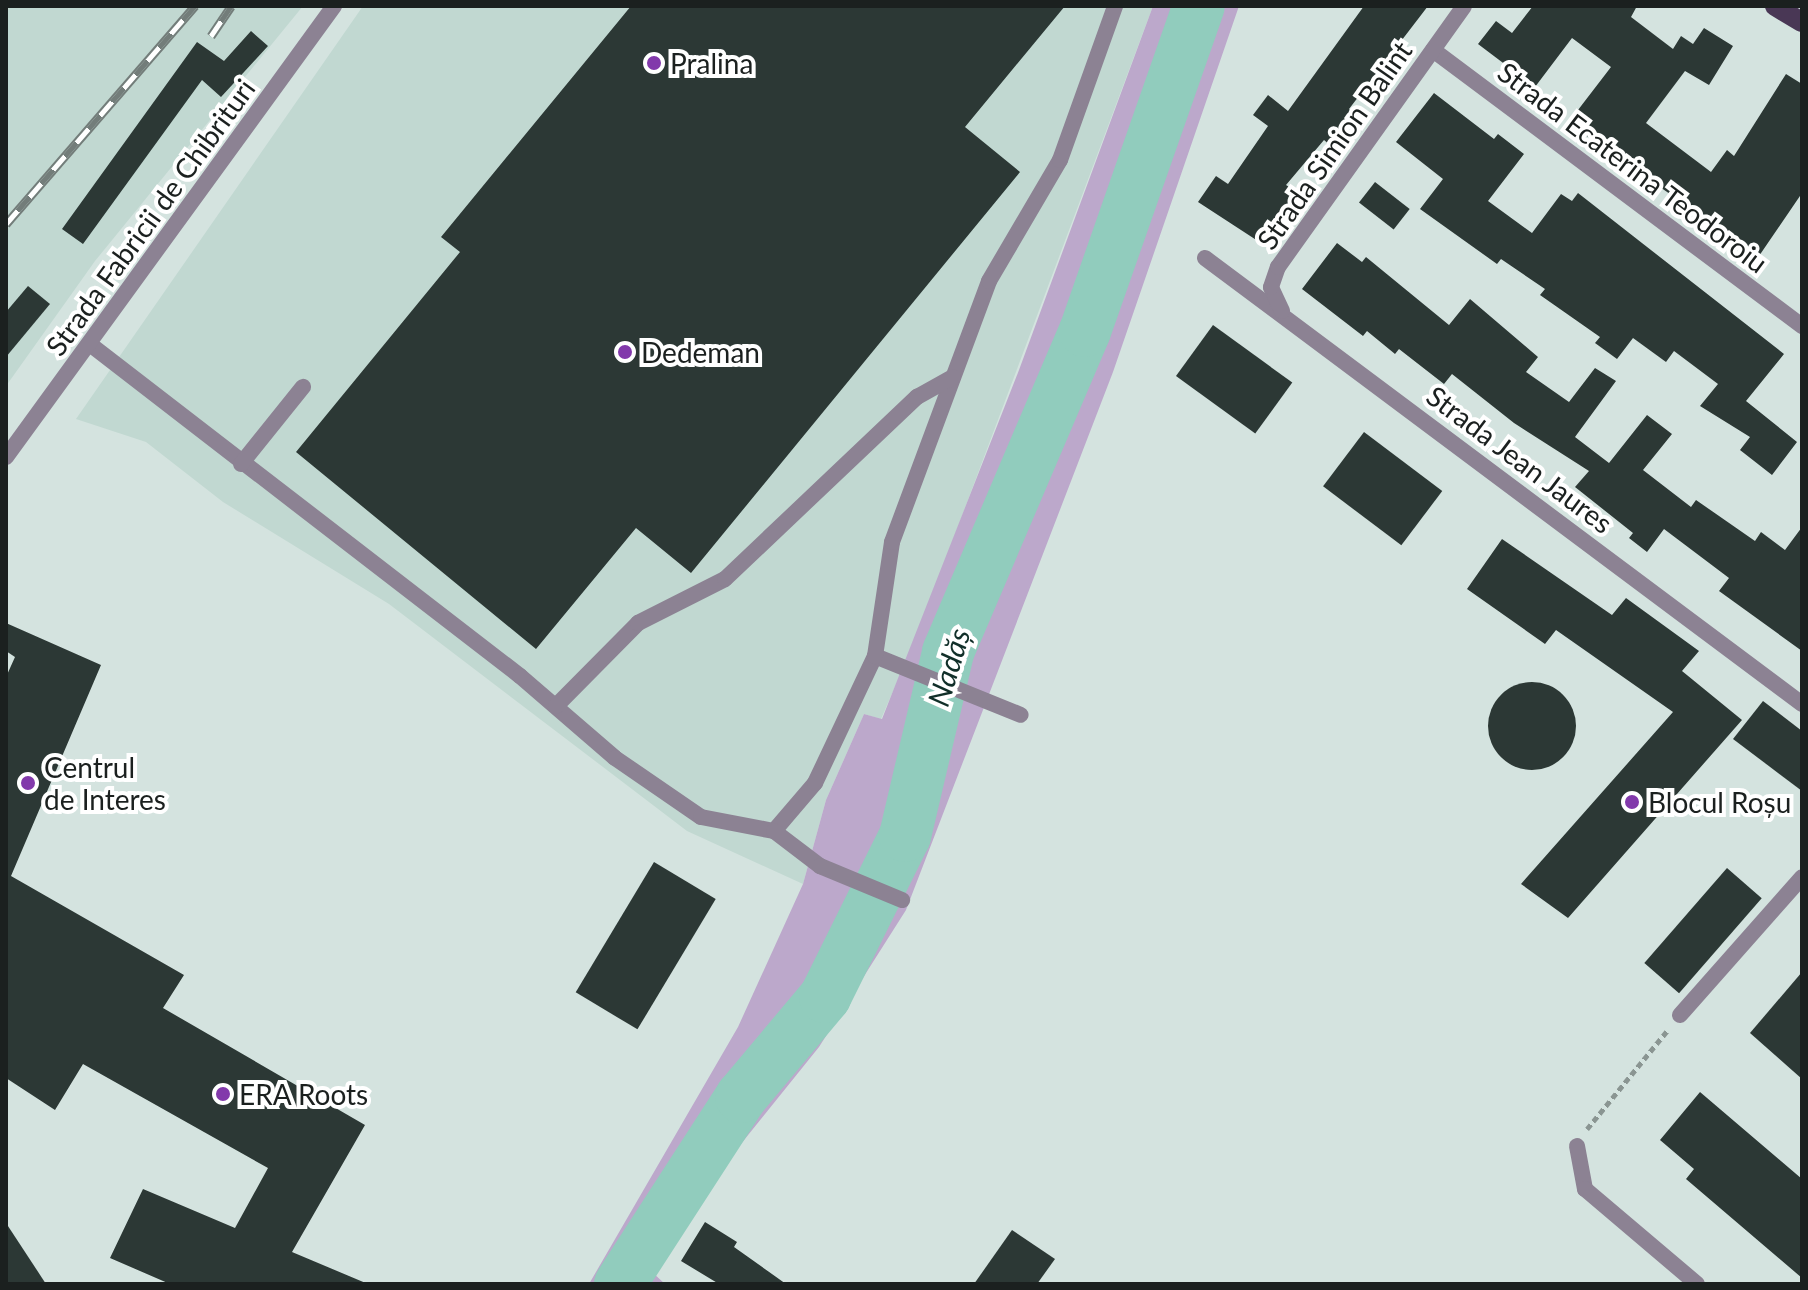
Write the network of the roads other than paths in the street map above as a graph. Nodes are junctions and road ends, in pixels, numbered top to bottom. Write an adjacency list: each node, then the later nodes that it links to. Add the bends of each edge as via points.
1 (334, 6): 10 (street, Strada Fabricii de Chibrituri)
2 (1115, 6): 11 (street, via 1060,160 989,281)
3 (1464, 6): 6 (street, Strada Simion Balint)
4 (1775, 6): 5 (main road)
5 (1802, 22)
6 (1433, 50): 8 (street, Strada Simion Balint, via 1278,267 1271,287); 9 (street, Strada Ecaterina Teodoroiu)
7 (1205, 258): 8 (street, Strada Jean Jaures)
8 (1288, 318): 16 (street, Strada Jean Jaures)
9 (1802, 326)
10 (91, 345): 13 (street, Strada Fabricii de Chibrituri); 14 (street)
11 (953, 377): 15 (street, via 892,542); 17 (street, via 917,397 725,579 638,623)
12 (303, 387): 14 (street)
13 (6, 457)
14 (241, 464): 17 (street, via 357,548)
15 (875, 656): 18 (street); 19 (street, via 815,783)
16 (1802, 704)
17 (556, 706): 19 (street, via 615,758 701,817)
18 (1021, 715)
19 (774, 831): 21 (street, via 820,866)
20 (1802, 877): 22 (street)
21 (902, 900)
22 (1680, 1015)
23 (1577, 1146): 24 (street, via 1585,1189)
24 (1697, 1284)

